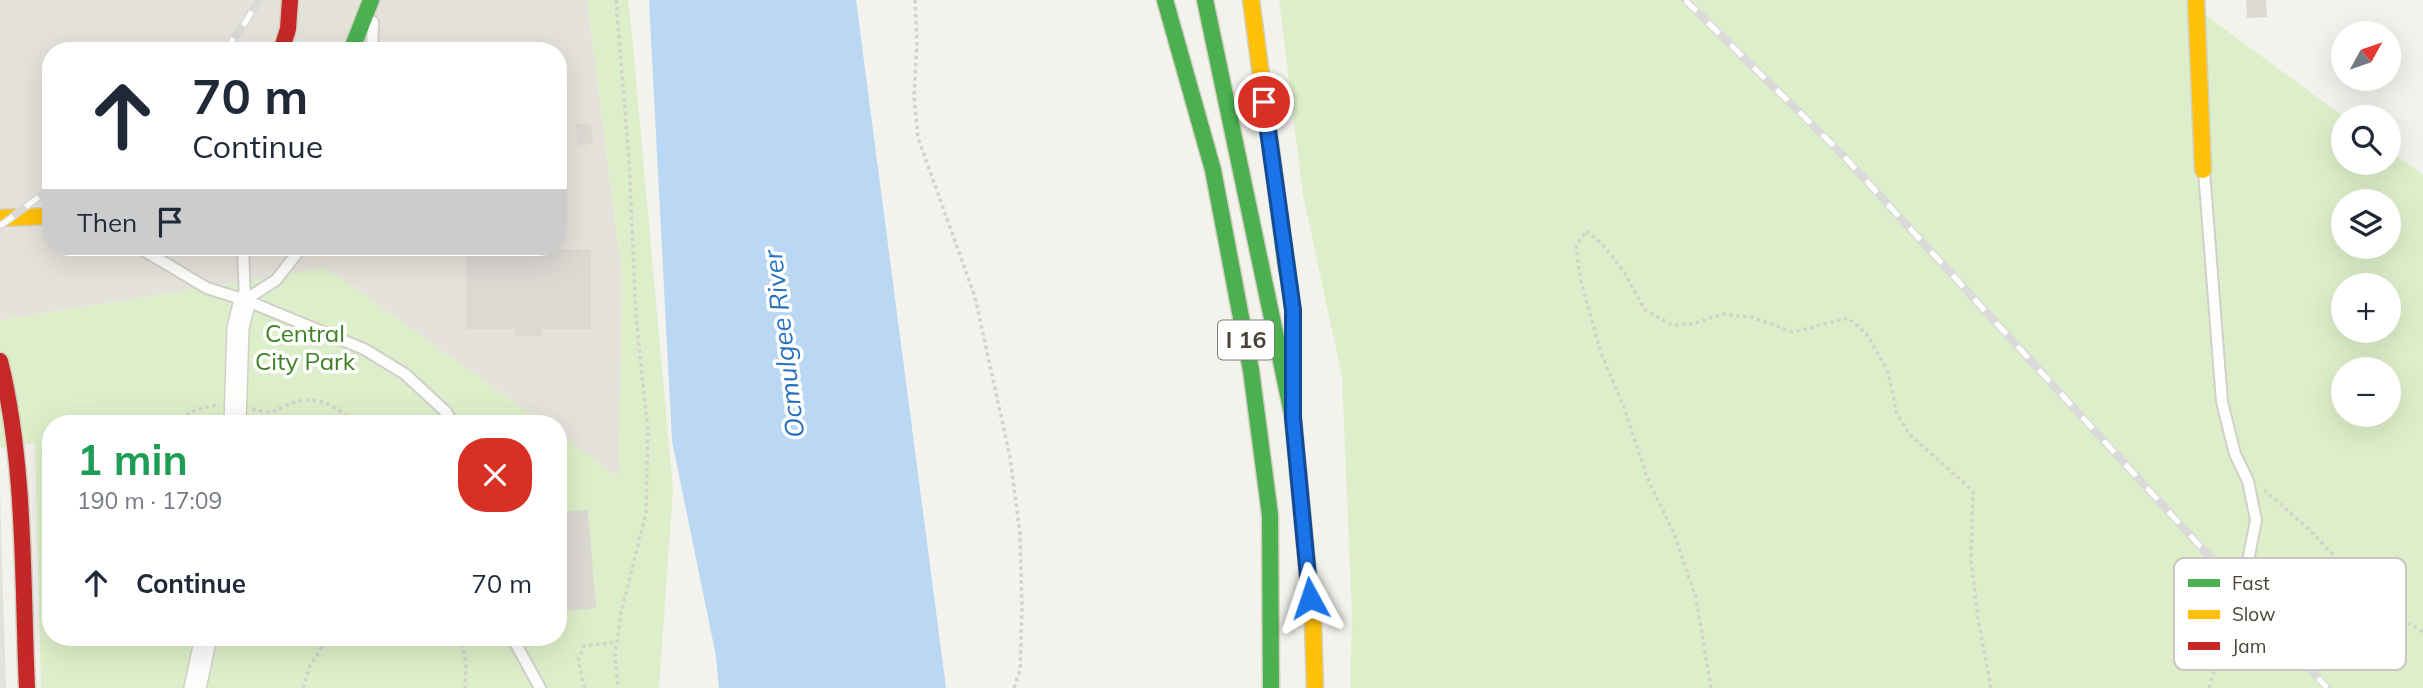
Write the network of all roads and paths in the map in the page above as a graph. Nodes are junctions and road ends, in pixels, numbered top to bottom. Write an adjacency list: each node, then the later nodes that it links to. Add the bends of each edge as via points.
1 (290, 0): 9 (main road)
2 (372, 0): 10 (main road); 11 (lane)
3 (616, 0): 32 (path, via 636,318 648,431 646,513)
4 (915, 0): 45 (path, via 918,138 975,297 1010,457 1022,607 1020,670)
5 (1165, 0): 46 (main road, I 16, via 1213,170 1251,370 1270,515)
6 (1205, 0): 26 (main road, I 16)
7 (1251, 0): 18 (main road)
8 (2196, 0): 12 (main road)
9 (284, 42)
10 (355, 42)
11 (372, 42)
12 (2203, 170): 27 (lane, via 2222,402)
13 (42, 216): 14 (main road)
14 (0, 218)
15 (153, 256): 19 (lane, via 207,288)
16 (243, 256): 19 (lane)
17 (295, 256): 19 (lane, via 276,280)
18 (1290, 284)
19 (245, 299): 22 (street, via 238,328); 25 (lane, via 364,349 405,374)
20 (1293, 337): 26 (main road)
21 (0, 361): 38 (main road, via 15,447)
22 (235, 414): 23 (path, via 214,405); 24 (path, via 278,411 293,402 311,400 335,405)
23 (186, 415)
24 (346, 415)
25 (446, 415)
26 (1293, 418): 47 (main road, I 16)
27 (2244, 473): 28 (lane, via 2256,520); 29 (path)
28 (2249, 558)
29 (2336, 558)
30 (2406, 622): 31 (path)
31 (2423, 632)
32 (617, 642): 43 (path, via 584,646 578,661); 44 (path)
33 (204, 646): 39 (street)
34 (322, 646): 40 (path)
35 (462, 646): 41 (path)
36 (517, 646): 42 (lane)
37 (2214, 670): 50 (path)
38 (27, 688)
39 (195, 688)
40 (303, 688)
41 (465, 688)
42 (540, 688)
43 (585, 688)
44 (618, 688)
45 (1014, 688)
46 (1270, 688)
47 (1315, 688)
48 (1711, 688): 49 (path, via 1696,598 1589,314 1576,246 1586,231 1625,274 1645,310 1672,326 1723,314 1752,317 1793,332 1848,318 1867,334 1888,372 1896,414 1909,434 1973,491 1971,560)
49 (1991, 688)
50 (2209, 688)

